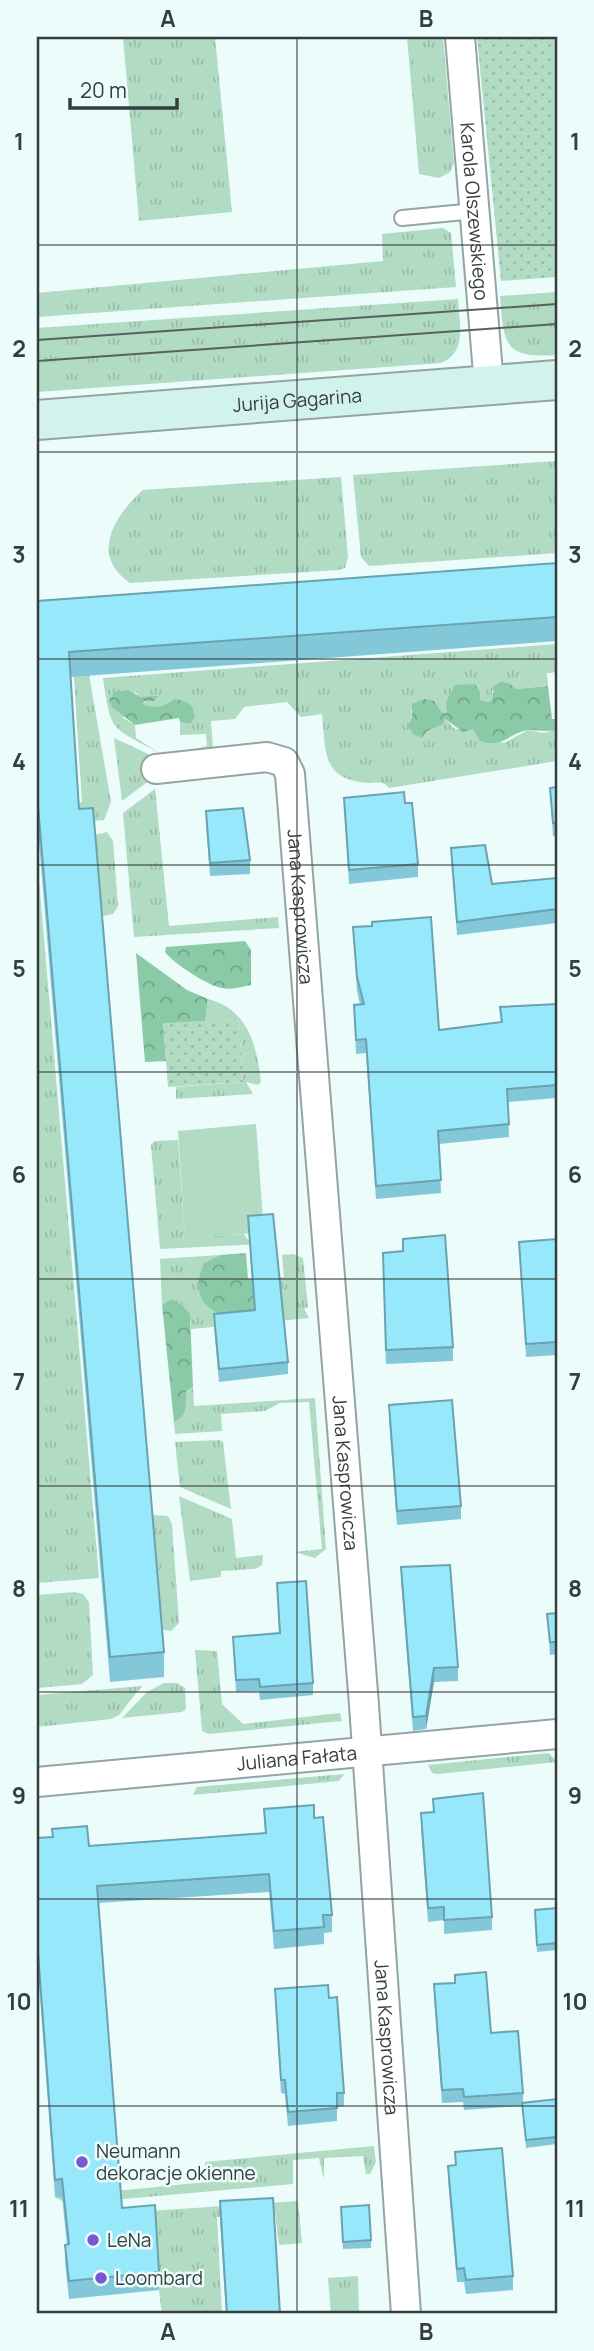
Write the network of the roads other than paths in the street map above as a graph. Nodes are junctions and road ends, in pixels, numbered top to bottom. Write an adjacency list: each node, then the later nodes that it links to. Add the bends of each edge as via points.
1 (460, 37): 2 (street, Karola Olszewskiego)
2 (475, 211): 3 (lane); 5 (street, Karola Olszewskiego)
3 (402, 218)
4 (557, 380): 5 (street, Jurija Gagarina)
5 (489, 385): 6 (street, Jurija Gagarina)
6 (37, 420)
7 (156, 769): 9 (street, Jana Kasprowicza, via 267,757 289,768)
8 (557, 1734): 9 (street, Juliana Fałata)
9 (366, 1752): 10 (street, Juliana Fałata); 11 (street, Jana Kasprowicza)
10 (37, 1782)
11 (407, 2314)

